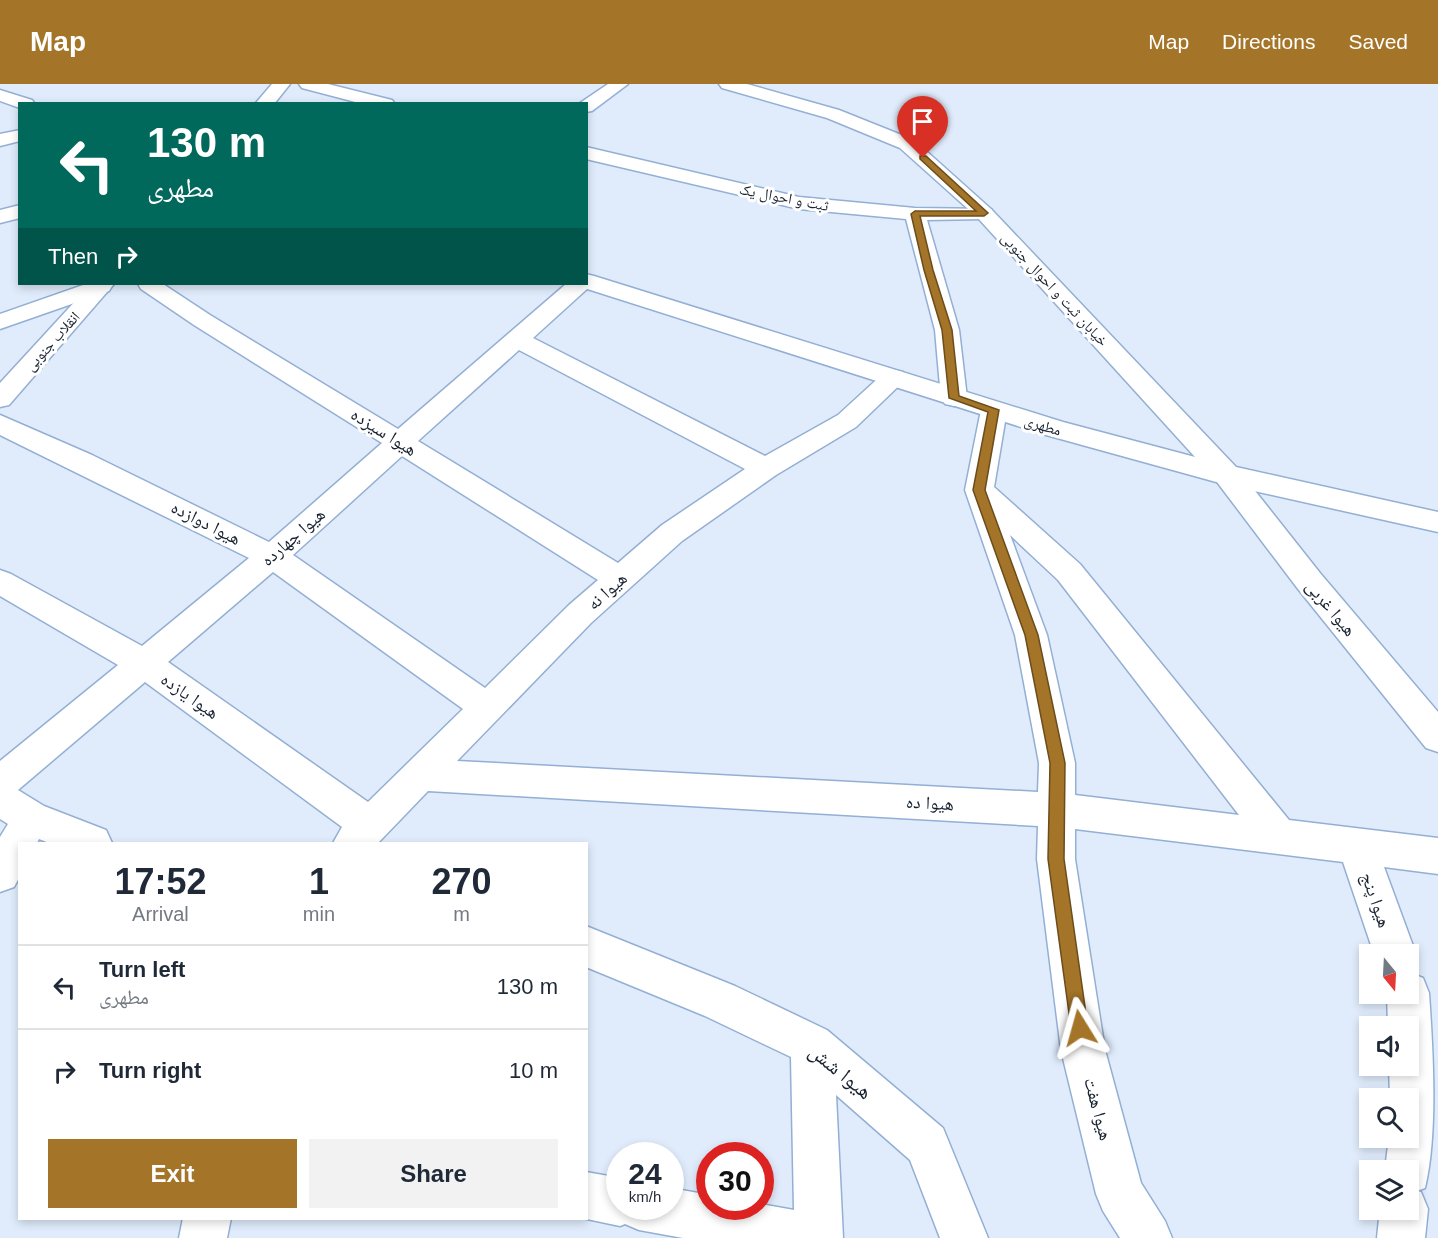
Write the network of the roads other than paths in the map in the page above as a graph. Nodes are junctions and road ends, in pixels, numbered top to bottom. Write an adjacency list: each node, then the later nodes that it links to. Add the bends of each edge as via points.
1 (281, 84): 7 (street)
2 (308, 84): 8 (street)
3 (619, 84): 9 (street)
4 (728, 84): 14 (street, خیابان ثبت و احوال جنوبی, via 833,114 907,144)
5 (0, 95): 6 (street)
6 (20, 102)
7 (266, 102)
8 (378, 102)
9 (588, 106)
10 (18, 136): 11 (street)
11 (0, 140)
12 (588, 153): 15 (street, ثبت و احوال یک, via 799,203)
13 (18, 212): 16 (street)
14 (984, 213): 15 (street, ثبت و احوال یک); 30 (street, خیابان ثبت و احوال جنوبی)
15 (915, 214): 24 (street, via 947,330)
16 (0, 217)
17 (588, 282): 23 (street, مطهری)
18 (102, 285): 21 (street); 25 (street, انقلاب جنوبی)
19 (150, 285): 28 (street, هیوا سیزده)
20 (578, 285): 22 (street, هیوا چهارده)
21 (0, 322)
22 (516, 339): 28 (street, هیوا چهارده); 29 (street)
23 (894, 378): 24 (street, مطهری); 29 (street, هیوا نه, via 847,421)
24 (954, 398): 26 (street, مطهری)
25 (0, 399)
26 (994, 410): 30 (street, مطهری); 31 (street)
27 (0, 424): 33 (street, هیوا دوازده)
28 (400, 442): 33 (street, هیوا چهارده); 34 (street, هیوا سیزده)
29 (766, 468): 34 (street, هیوا نه, via 672,533)
30 (1227, 475): 32 (street, مطهری); 38 (street, هیوا غربی)
31 (979, 490): 42 (street, هیوا هفت, via 1031,635 1057,763); 44 (street, via 1069,572)
32 (1438, 522)
33 (272, 556): 36 (street, هیوا چهارده); 37 (street, هیوا دوازده)
34 (621, 579): 37 (street, هیوا نه, via 580,614)
35 (0, 582): 36 (street, هیوا یازده)
36 (144, 663): 40 (street, هیوا چهارده); 43 (street, هیوا یازده)
37 (487, 708): 39 (street, هیوا نه)
38 (1438, 737)
39 (420, 775): 42 (street, هیوا ده); 43 (street, هیوا نه)
40 (0, 783)
41 (15, 808): 45 (street); 48 (street)
42 (1057, 810): 44 (street, هیوا ده); 63 (street, هیوا هفت, via 1056,859 1083,1050 1120,1194)
43 (361, 834)
44 (1279, 837): 46 (street, هیوا ده)
45 (91, 842)
46 (1357, 846): 47 (street, هیوا ده); 49 (street, هیوا پنج)
47 (1438, 856)
48 (0, 874)
49 (1391, 944)
50 (588, 947): 52 (street, هیوا شش, via 720,1001)
51 (1409, 1004): 53 (street)
52 (812, 1045): 61 (street); 62 (street, هیوا شش, via 927,1144)
53 (1426, 1134): 54 (street)
54 (1413, 1160)
55 (588, 1196): 56 (street)
56 (606, 1200)
57 (684, 1214): 61 (street)
58 (207, 1220): 60 (street)
59 (1403, 1220): 64 (street)
60 (203, 1238)
61 (817, 1238)
62 (964, 1238)
63 (1148, 1238)
64 (1401, 1238)

